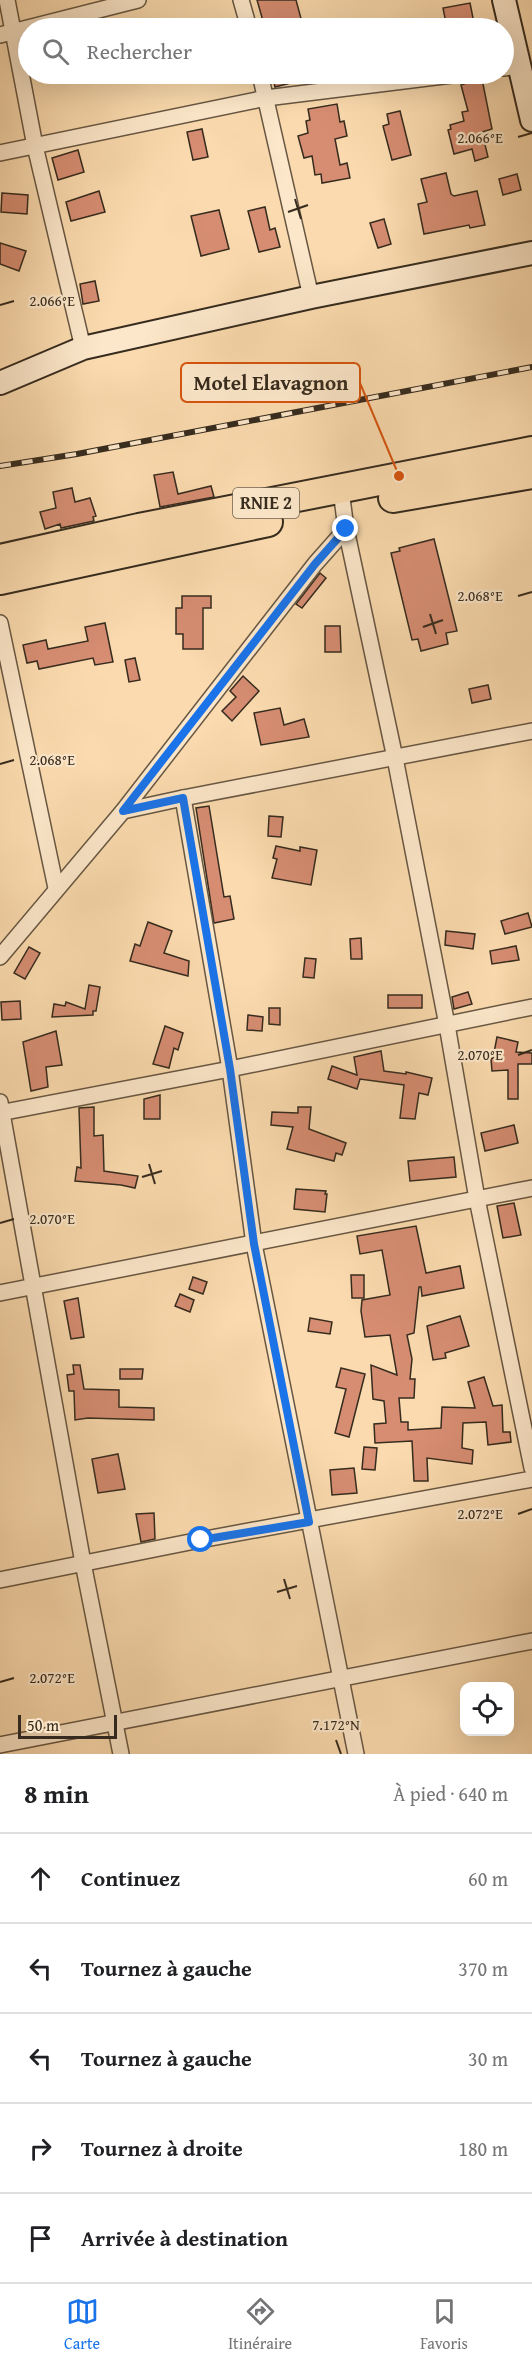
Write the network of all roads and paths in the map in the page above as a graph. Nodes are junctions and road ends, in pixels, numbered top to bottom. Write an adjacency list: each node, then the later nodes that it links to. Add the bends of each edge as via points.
1 (7, 0): 8 (street)
2 (138, 0): 5 (street)
3 (242, 0): 6 (street)
4 (504, 0): 7 (street)
5 (69, 18)
6 (246, 18)
7 (506, 18)
8 (7, 34): 10 (street)
9 (514, 75): 15 (street)
10 (18, 78)
11 (20, 84): 16 (street)
12 (262, 84): 14 (street)
13 (379, 84): 14 (street)
14 (266, 98): 16 (street); 19 (street)
15 (532, 120)
16 (35, 146): 17 (street); 20 (street)
17 (0, 153)
18 (532, 253): 19 (street)
19 (311, 297): 20 (street)
20 (83, 348): 21 (street)
21 (0, 383)
22 (532, 450): 24 (highway, RNIE 2)
23 (532, 474): 24 (highway, RNIE 2)
24 (343, 509): 25 (highway, RNIE 2); 30 (street); 32 (street, via 315,564)
25 (142, 538): 26 (highway, RNIE 2); 27 (highway, RNIE 2)
26 (0, 559)
27 (0, 580)
28 (0, 623): 33 (street)
29 (532, 731): 30 (street)
30 (395, 758): 31 (street); 36 (street)
31 (183, 798): 32 (street); 37 (street)
32 (123, 811): 33 (street)
33 (56, 888): 34 (street)
34 (0, 957)
35 (532, 1007): 36 (street)
36 (447, 1025): 37 (street); 40 (street)
37 (230, 1069): 38 (street); 41 (street)
38 (1, 1109): 42 (street)
39 (532, 1188): 40 (street)
40 (477, 1199): 41 (street); 44 (street)
41 (254, 1244): 42 (street); 46 (street)
42 (33, 1285): 43 (street); 47 (street)
43 (0, 1293)
44 (532, 1468)
45 (532, 1479): 46 (street)
46 (309, 1522): 47 (street); 50 (street)
47 (83, 1563): 48 (street); 51 (street)
48 (0, 1581)
49 (532, 1641): 50 (street)
50 (340, 1677): 51 (street); 54 (street)
51 (115, 1723): 52 (street); 53 (street)
52 (0, 1745)
53 (121, 1754)
54 (356, 1754)

